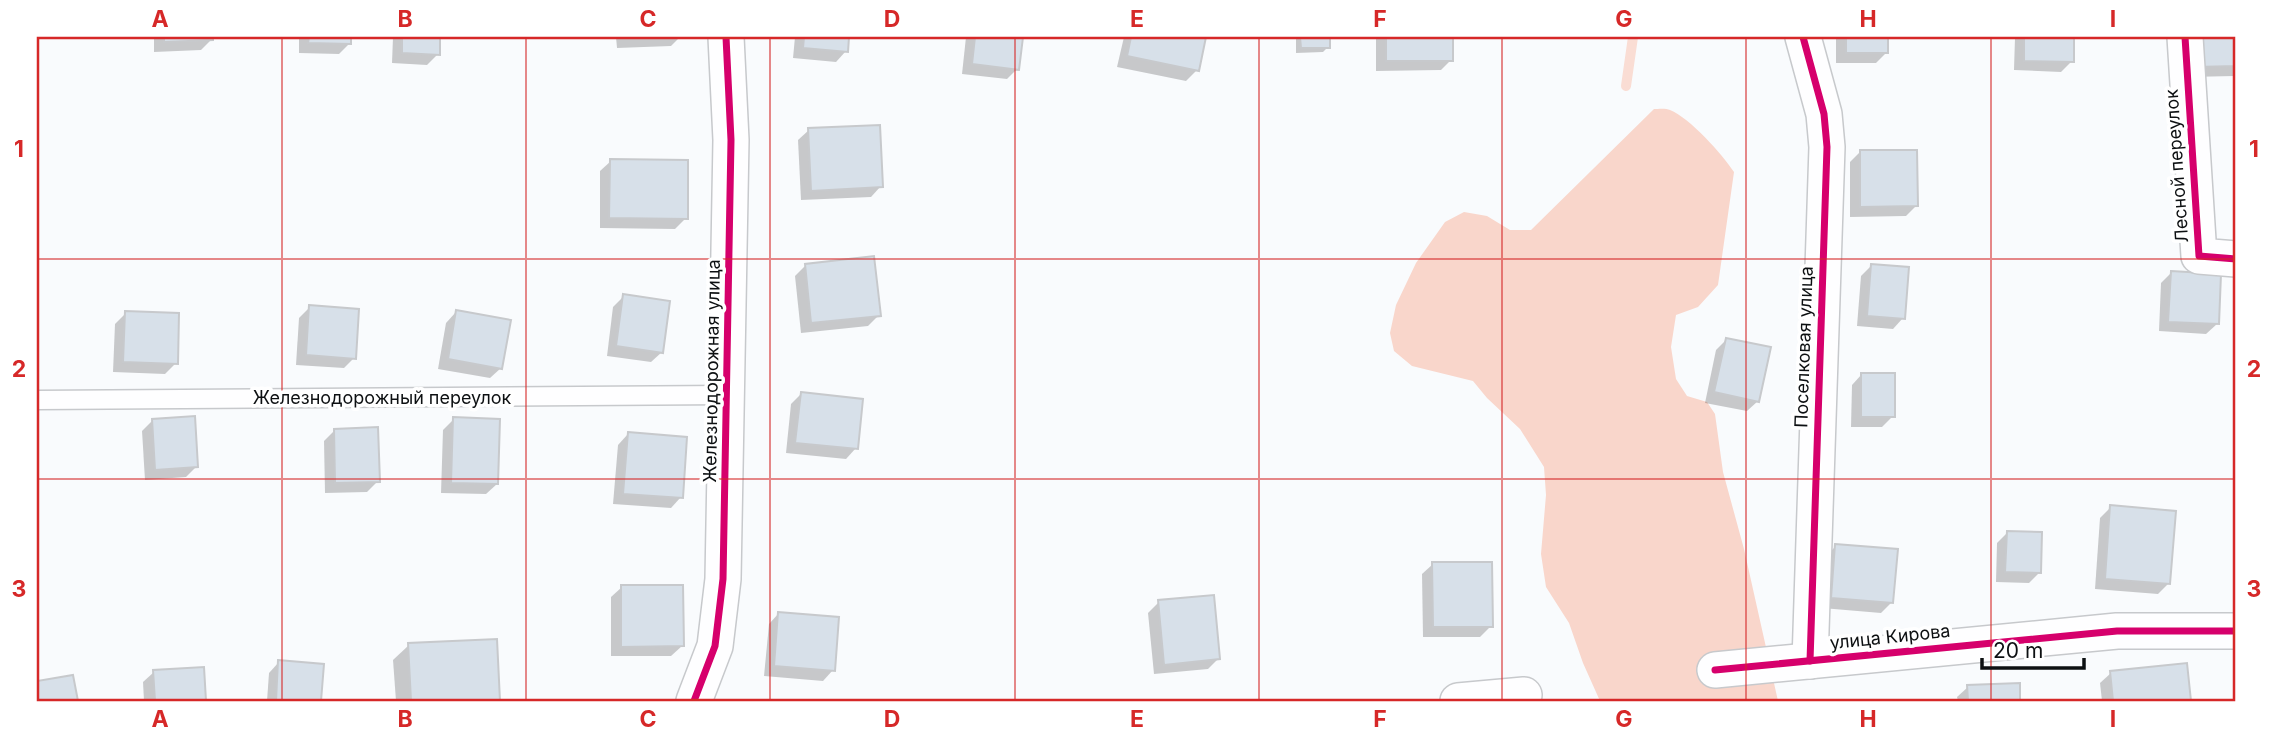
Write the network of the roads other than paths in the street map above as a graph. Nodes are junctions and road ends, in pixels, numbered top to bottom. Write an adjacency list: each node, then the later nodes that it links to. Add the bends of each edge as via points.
1 (726, 37): 5 (street, Железнодорожная улица, via 731,140)
2 (1803, 37): 8 (street, Поселковая улица, via 1824,114 1827,147)
3 (2185, 37): 4 (street, Лесной переулок, via 2199,256)
4 (2236, 259)
5 (727, 395): 6 (lane, Железнодорожный переулок); 11 (street, Железнодорожная улица, via 723,579 715,646)
6 (37, 400)
7 (2236, 631): 8 (street, улица Кирова, via 2117,631)
8 (1810, 661): 9 (street, улица Кирова)
9 (1715, 670)
10 (1524, 695): 12 (street)
11 (694, 701)
12 (1458, 701)

